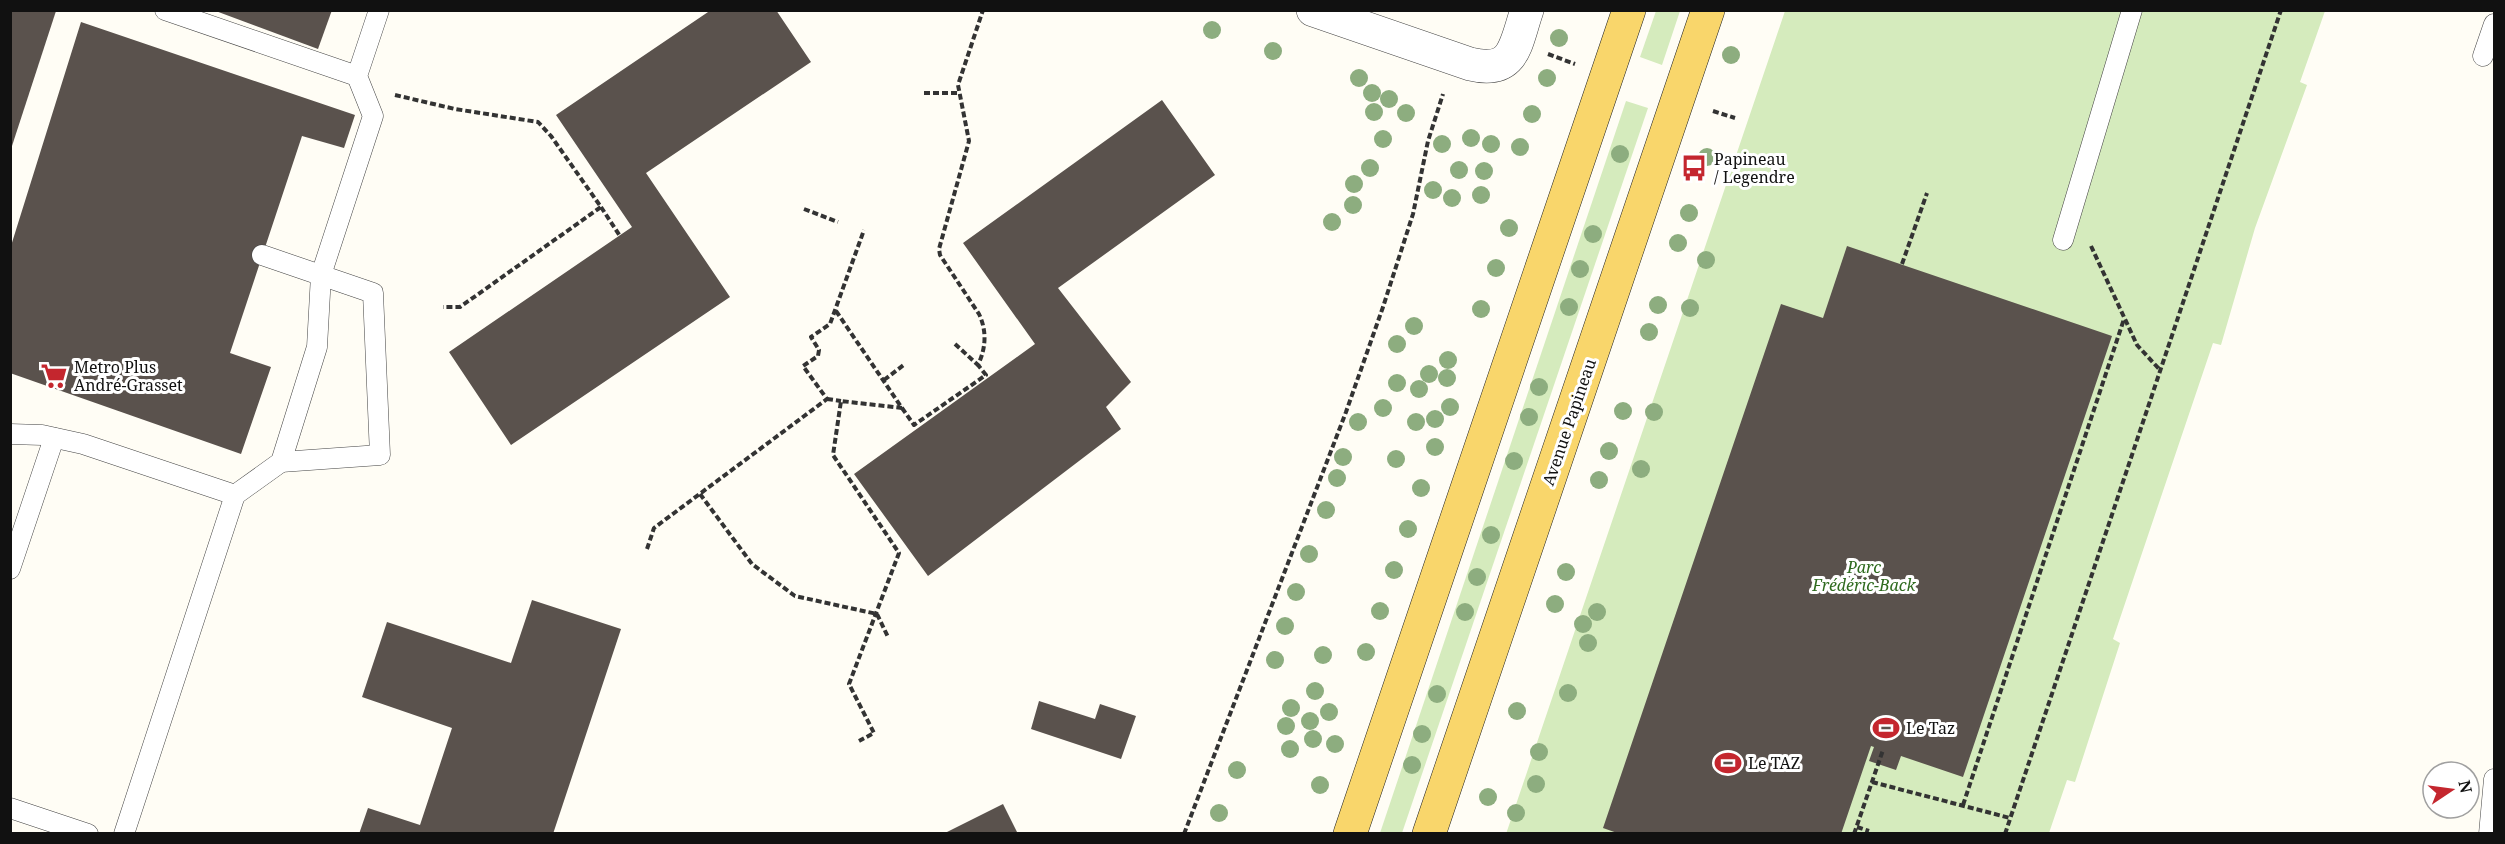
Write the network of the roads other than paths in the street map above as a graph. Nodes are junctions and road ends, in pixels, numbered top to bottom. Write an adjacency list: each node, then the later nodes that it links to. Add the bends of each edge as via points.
1 (165, 10): 10 (lane)
2 (380, 10): 10 (lane)
3 (1313, 10): 4 (street, via 1470,64 1497,66 1511,57)
4 (1527, 10)
5 (1629, 10): 23 (main road)
6 (1708, 10): 24 (main road, Avenue Papineau)
7 (2132, 10): 11 (lane)
8 (2494, 24): 9 (lane)
9 (2483, 56)
10 (357, 76): 13 (lane, via 373,116)
11 (2063, 240)
12 (262, 255): 13 (lane)
13 (321, 275): 16 (lane, via 317,347); 16 (lane, via 373,293 380,456)
14 (10, 434): 15 (lane)
15 (54, 438): 17 (lane); 18 (lane)
16 (281, 462): 17 (lane)
17 (236, 495): 22 (lane)
18 (10, 569)
19 (2494, 779): 25 (lane)
20 (10, 808): 21 (lane)
21 (88, 834)
22 (124, 834)
23 (1350, 834)
24 (1429, 834)
25 (2489, 834)

